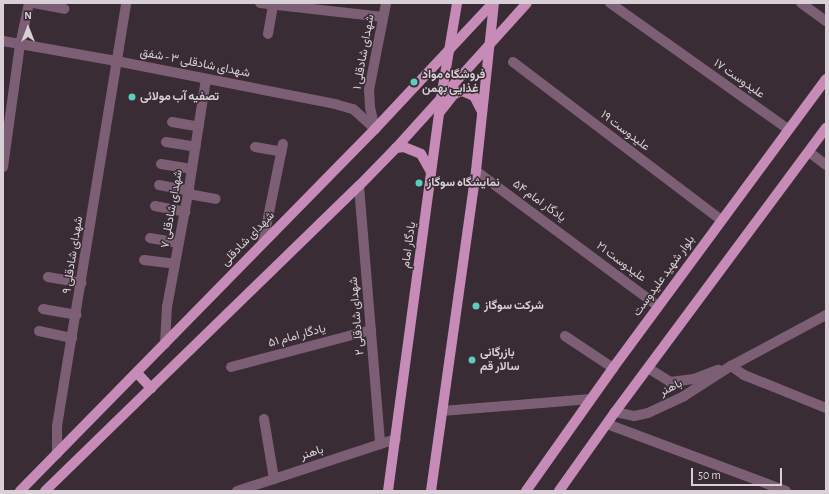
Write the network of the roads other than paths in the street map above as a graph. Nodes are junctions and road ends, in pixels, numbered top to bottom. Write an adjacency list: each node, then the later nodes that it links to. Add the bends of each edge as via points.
1 (29, 3): 17 (street)
2 (34, 3): 11 (street)
3 (126, 3): 19 (street, شهدای شادقلی ۹)
4 (386, 3): 12 (street, شهدای شادقلی ۱)
5 (457, 3): 18 (main road, یادگار امام)
6 (493, 3): 16 (main road); 18 (main road, شهدای شادقلی)
7 (528, 3): 16 (main road)
8 (610, 3): 30 (street, علیدوست ۱۷)
9 (801, 3): 13 (street)
10 (269, 4): 12 (street); 14 (street)
11 (64, 9)
12 (383, 17): 29 (street, شهدای شادقلی ۱, via 369,90)
13 (826, 21)
14 (268, 34)
15 (3, 41): 17 (street, شهدای شادقلی ۳ - شفق)
16 (490, 43): 23 (main road); 25 (main road)
17 (20, 45): 19 (street, شهدای شادقلی ۳ - شفق); 38 (street)
18 (451, 48): 23 (main road, یادگار امام); 29 (main road, شهدای شادقلی)
19 (116, 61): 21 (street, شهدای شادقلی ۳ - شفق); 56 (street, شهدای شادقلی ۹)
20 (513, 62): 48 (street, علیدوست ۱۹)
21 (206, 78): 27 (street, شهدای شادقلی ۷); 29 (street, شهدای شادقلی ۳ - شفق, via 353,109)
22 (826, 79): 30 (main road, بلوار شهید علیدوست)
23 (441, 98): 24 (main road, یادگار امام); 34 (main road)
24 (439, 114): 25 (main road, via 454,94 462,92 474,96); 41 (main road, یادگار امام)
25 (482, 114): 40 (main road)
26 (172, 122): 27 (street)
27 (199, 127): 32 (street, شهدای شادقلی ۷)
28 (826, 128): 35 (main road)
29 (375, 129): 51 (main road, شهدای شادقلی)
30 (788, 129): 48 (main road, بلوار شهید علیدوست)
31 (166, 142): 32 (street)
32 (196, 147): 39 (street, شهدای شادقلی ۷)
33 (255, 147): 51 (street, via 282,148)
34 (396, 148): 41 (main road, via 404,146 421,154); 43 (main road)
35 (808, 152): 37 (street); 69 (main road)
36 (161, 164): 39 (street)
37 (826, 165)
38 (3, 167)
39 (192, 169): 44 (street, شهدای شادقلی ۷)
40 (476, 170): 50 (street, یادگار امام ۵۴); 74 (main road)
41 (431, 172): 78 (main road, یادگار امام)
42 (159, 185): 44 (street)
43 (359, 186): 61 (street, شهدای شادقلی ۲); 71 (main road)
44 (188, 192): 45 (street); 47 (street, شهدای شادقلی ۷)
45 (216, 199)
46 (155, 206): 47 (street)
47 (185, 212): 52 (street, شهدای شادقلی ۷)
48 (721, 220): 57 (main road, بلوار شهید علیدوست)
49 (150, 238): 52 (street)
50 (568, 238): 57 (street, علیدوست ۲۱)
51 (263, 242): 65 (main road, شهدای شادقلی)
52 (179, 243): 54 (street, شهدای شادقلی ۷)
53 (144, 260): 54 (street)
54 (175, 264): 65 (street, شهدای شادقلی ۷, via 167,307)
55 (48, 277): 56 (street)
56 (81, 283): 59 (street, شهدای شادقلی ۹)
57 (658, 306): 68 (main road, بلوار شهید علیدوست)
58 (43, 309): 59 (street)
59 (76, 315): 64 (street, شهدای شادقلی ۹)
60 (826, 315): 66 (street, باهنر)
61 (371, 330): 67 (street, یادگار امام ۵۱); 79 (street, شهدای شادقلی ۲)
62 (39, 331): 64 (street)
63 (565, 336): 68 (street)
64 (72, 338): 80 (street, شهدای شادقلی ۹, via 57,426)
65 (165, 344): 70 (main road, شهدای شادقلی)
66 (731, 366): 69 (street, باهنر, via 680,382 670,382); 73 (street, via 744,375); 75 (street, باهنر, via 704,385 648,413 634,416)
67 (230, 367)
68 (613, 368): 72 (main road, بلوار شهید علیدوست)
69 (648, 368): 75 (main road)
70 (137, 373): 71 (main road); 80 (main road, شهدای شادقلی)
71 (151, 388): 83 (main road)
72 (591, 399): 74 (street); 87 (main road, بلوار شهید علیدوست)
73 (826, 408)
74 (442, 411): 86 (main road)
75 (615, 412): 77 (main road)
76 (264, 419): 81 (street)
77 (607, 424): 88 (main road); 89 (street)
78 (396, 439): 79 (street, باهنر); 85 (main road, یادگار امام)
79 (380, 444): 81 (street, باهنر)
80 (58, 454): 82 (main road, شهدای شادقلی)
81 (274, 479): 84 (street, باهنر)
82 (20, 491)
83 (45, 491)
84 (237, 491)
85 (388, 491)
86 (431, 491)
87 (526, 491)
88 (559, 491)
89 (786, 491)

